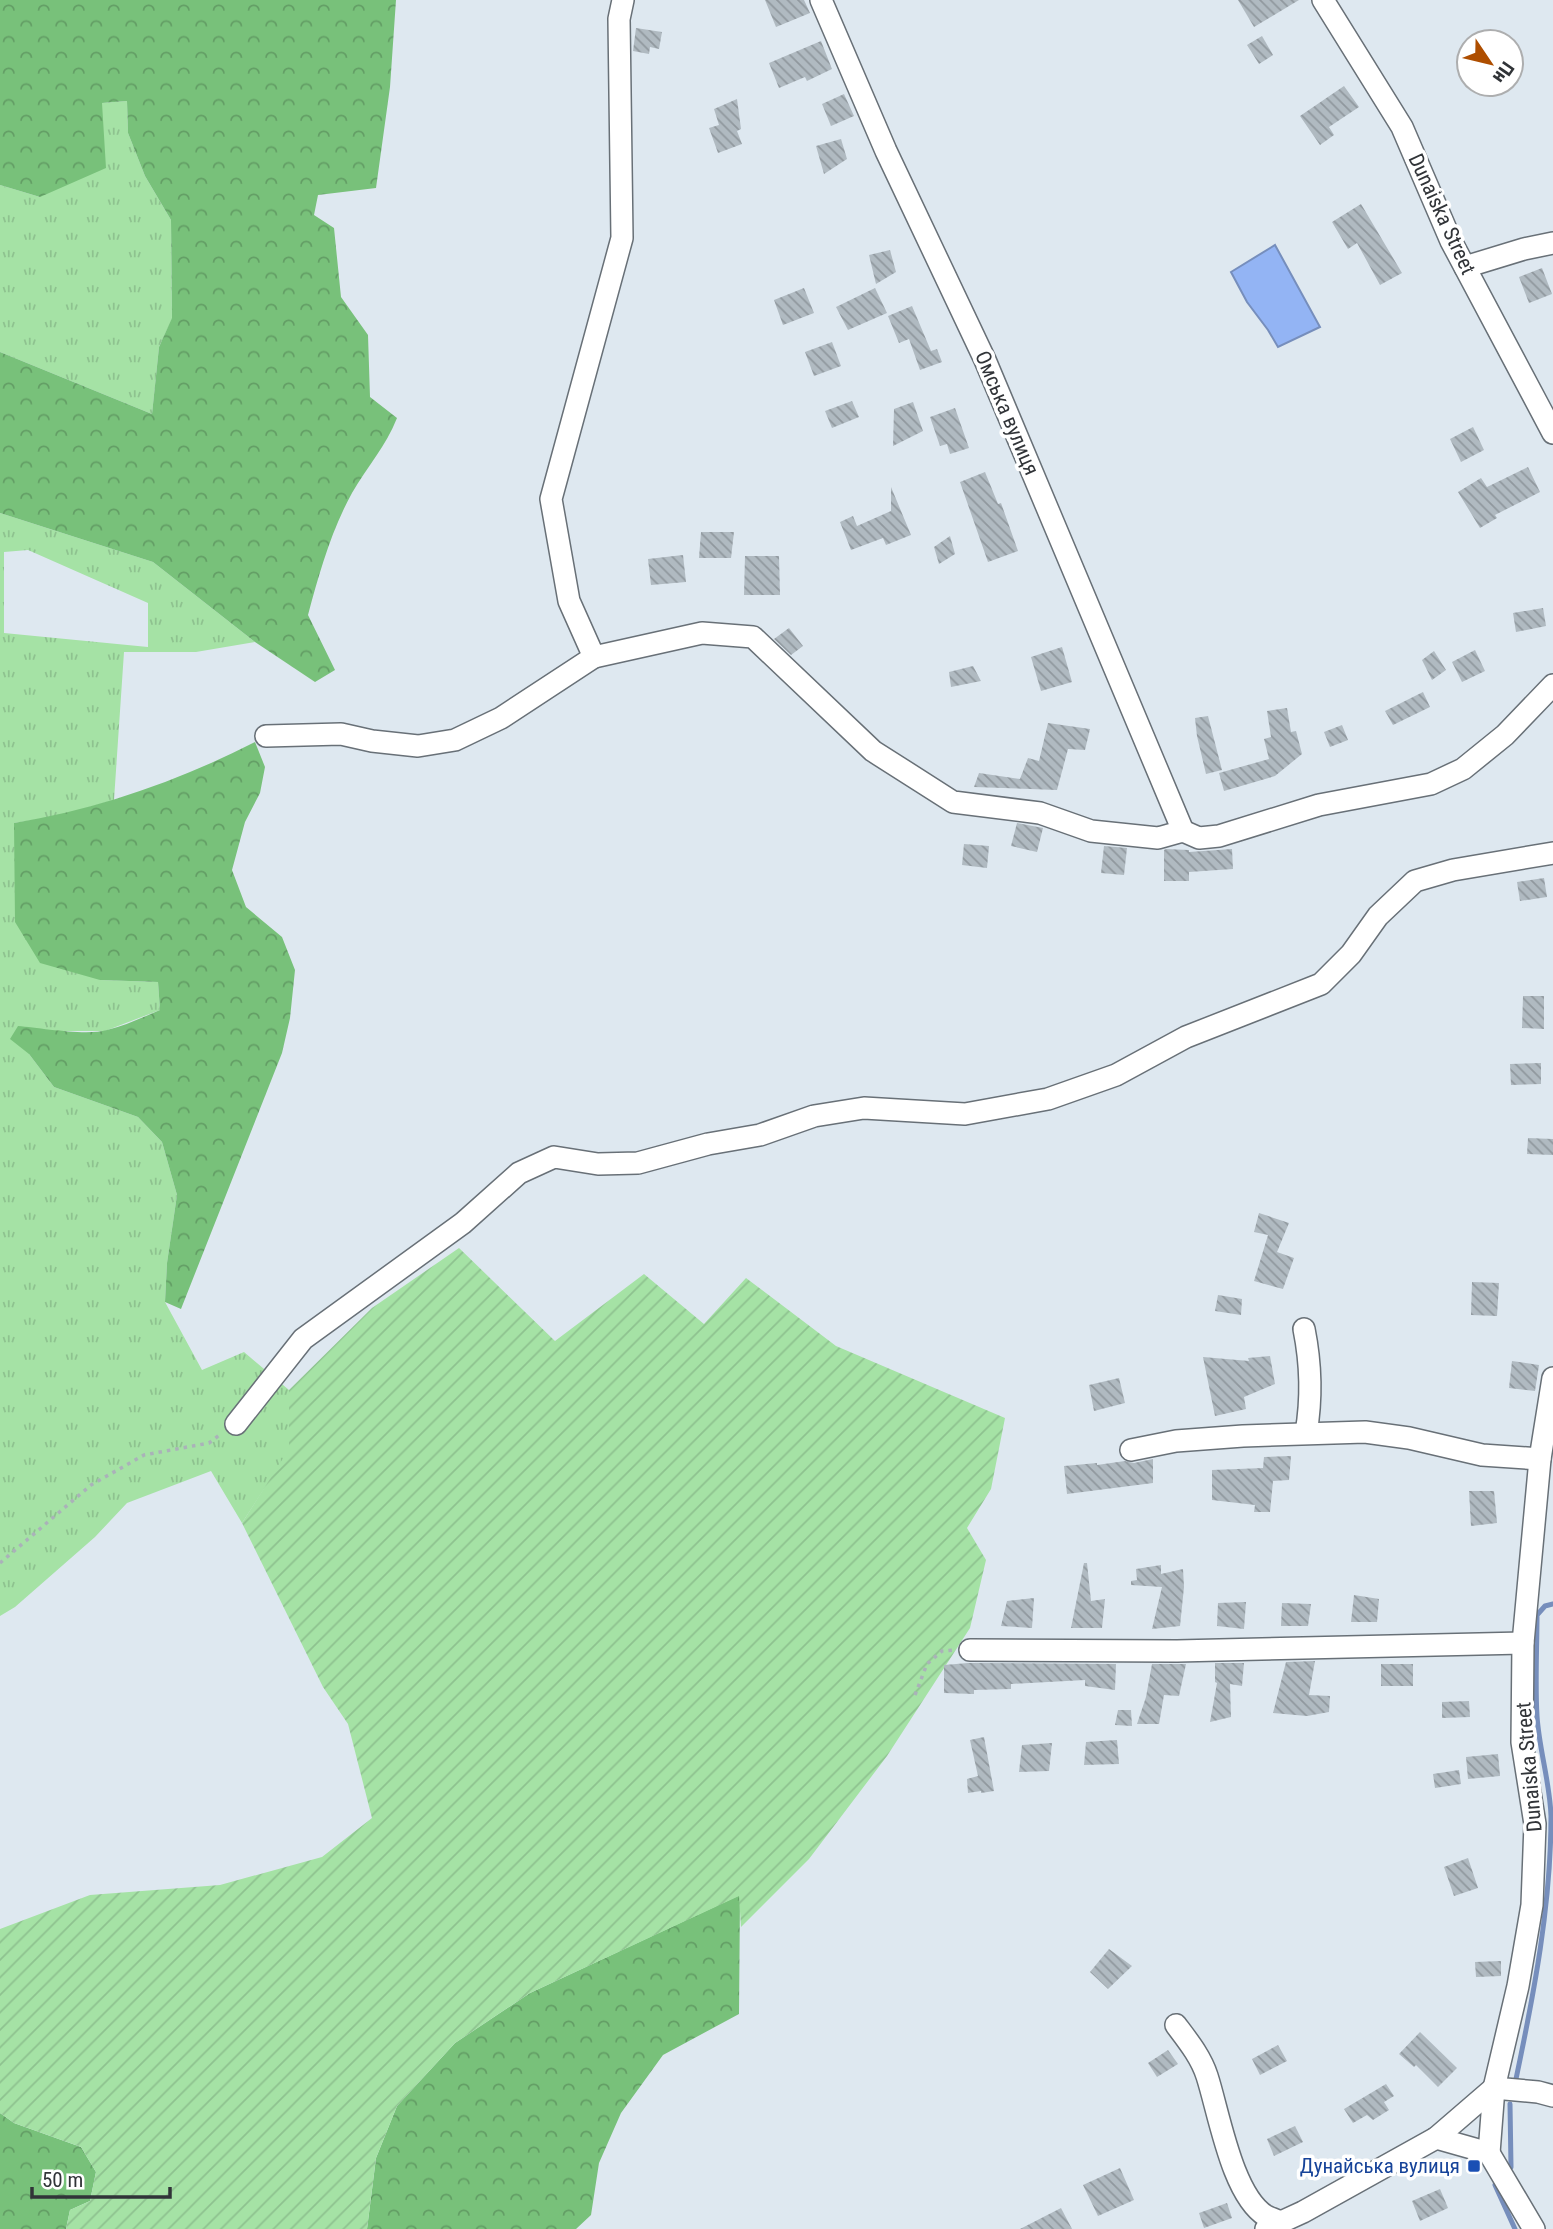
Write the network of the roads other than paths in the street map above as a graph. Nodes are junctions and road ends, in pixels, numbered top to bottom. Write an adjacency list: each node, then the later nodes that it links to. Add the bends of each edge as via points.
1 (623, 0): 7 (street, via 619,19 622,238 551,499 569,601)
2 (821, 0): 10 (street, Омська вулиця, via 985,360)
3 (1323, 0): 5 (street, Dunaiska Street, via 1402,127)
4 (1553, 243): 5 (street)
5 (1465, 267): 6 (street, Dunaiska Street)
6 (1553, 433)
7 (594, 657): 9 (street, via 501,718 455,740 418,746 341,734); 10 (street, via 702,633 753,637 873,751 953,802 1040,813 1091,831 1158,838)
8 (1553, 685): 10 (street, via 1505,735 1463,769 1431,784 1319,805 1219,836 1199,838)
9 (266, 736)
10 (1183, 831)
11 (1553, 853): 14 (street, via 1415,881 1378,916 1351,954 1321,984 1185,1037 1116,1074 1048,1100 965,1114 864,1108 814,1116 760,1135 638,1163 598,1164 554,1157 519,1173 463,1223 303,1339)
12 (1304, 1329): 15 (street, via 1311,1381)
13 (1553, 1378): 17 (street, Dunaiska Street)
14 (236, 1424)
15 (1306, 1433): 16 (street, via 1176,1441); 17 (street, via 1365,1432 1482,1455)
16 (1131, 1450)
17 (1540, 1459): 18 (street, Dunaiska Street)
18 (1523, 1643): 19 (street, via 1177,1651); 21 (street, Dunaiska Street, via 1522,1742 1535,1824 1532,1905)
19 (970, 1650)
20 (1176, 2025): 25 (street, via 1193,2046 1206,2074 1234,2169 1251,2202)
21 (1494, 2088): 22 (street); 23 (street); 24 (street, Dunaiska Street)
22 (1553, 2096)
23 (1436, 2138): 24 (street); 25 (street)
24 (1489, 2153): 26 (street)
25 (1274, 2225)
26 (1534, 2229)

